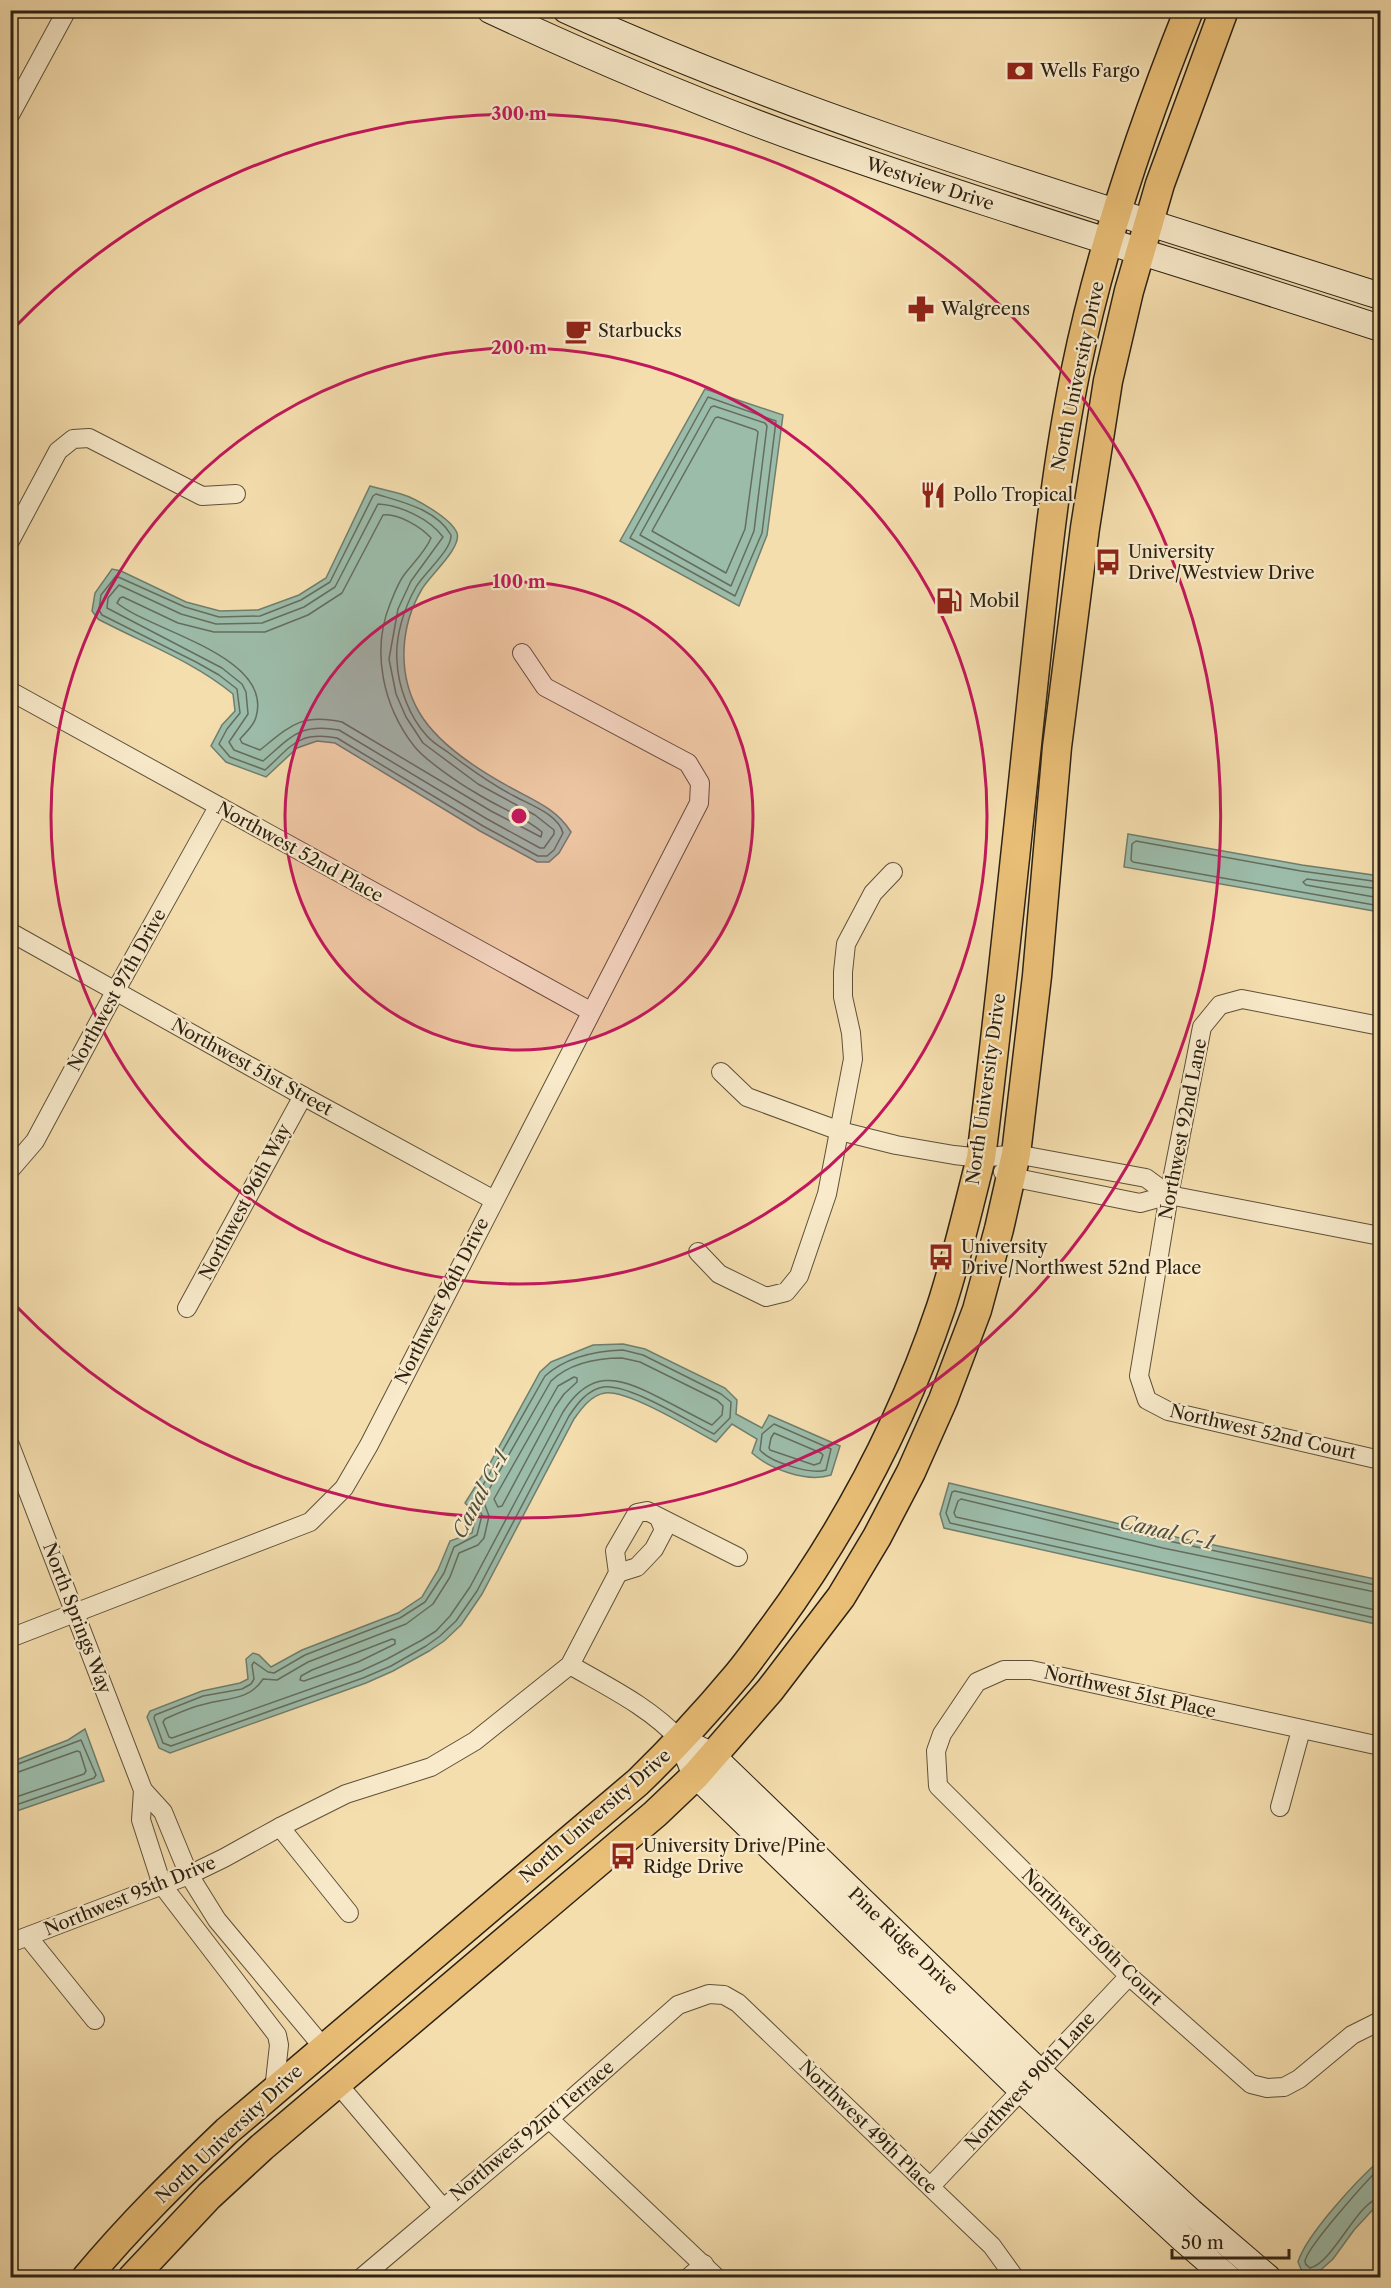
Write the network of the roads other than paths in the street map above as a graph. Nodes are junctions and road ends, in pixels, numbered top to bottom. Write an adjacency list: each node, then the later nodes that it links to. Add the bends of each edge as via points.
1 (67, 10): 6 (street)
2 (490, 10): 10 (street, Westview Drive, via 585,54 800,139)
3 (566, 10): 8 (street, Westview Drive, via 724,78 878,134)
4 (1189, 10): 8 (main road, North University Drive)
5 (1224, 10): 9 (main road, North University Drive)
6 (18, 82): 7 (street)
7 (10, 115)
8 (1118, 212): 9 (street, Westview Drive); 10 (main road, North University Drive)
9 (1149, 222): 11 (main road, North University Drive); 12 (street, Westview Drive)
10 (1108, 242): 11 (street, Westview Drive); 18 (main road, North University Drive, via 1076,369 1055,484)
11 (1140, 252): 13 (street, Westview Drive); 19 (main road, North University Drive, via 1108,381)
12 (1380, 296)
13 (1380, 328)
14 (236, 494): 15 (street, via 202,495 89,438 73,439 57,451)
15 (10, 541)
16 (522, 652): 24 (street, Northwest 96th Drive, via 545,687 688,763 700,783 699,803)
17 (10, 691): 20 (street, Northwest 52nd Place)
18 (1032, 699): 19 (main road, via 1042,705); 29 (main road, North University Drive)
19 (1057, 747): 30 (main road, North University Drive, via 1037,976)
20 (218, 807): 23 (street, Northwest 97th Drive); 24 (street, Northwest 52nd Place)
21 (894, 873): 28 (street, via 873,893 846,944 843,997 853,1059)
22 (10, 932): 23 (street, Northwest 51st Street)
23 (116, 990): 27 (street, Northwest 51st Street); 31 (street, Northwest 97th Drive, via 35,1141)
24 (590, 1011): 35 (street, Northwest 96th Drive)
25 (1380, 1026): 34 (street, Northwest 92nd Lane, via 1242,999 1220,1005 1202,1027)
26 (722, 1072): 28 (street, via 747,1097)
27 (303, 1096): 35 (street, Northwest 51st Street); 38 (street, Northwest 96th Way)
28 (840, 1131): 29 (street, via 896,1145); 37 (street, via 812,1245 799,1276 786,1292 766,1297 719,1274)
29 (981, 1158): 30 (street); 49 (main road, North University Drive, via 940,1308 911,1386 878,1457 848,1515 803,1586 736,1677)
30 (1014, 1165): 32 (street); 33 (street); 51 (main road, North University Drive, via 977,1310 911,1472 840,1596 770,1690)
31 (10, 1170)
32 (1100, 1170): 33 (street); 34 (street, via 1146,1178)
33 (1097, 1194): 34 (street, via 1140,1203)
34 (1169, 1195): 36 (street); 39 (street, Northwest 92nd Lane, via 1139,1376)
35 (494, 1200): 45 (street, Northwest 96th Drive, via 369,1445 344,1488 310,1522)
36 (1380, 1236)
37 (699, 1252)
38 (188, 1308)
39 (1147, 1400): 41 (street, Northwest 52nd Court, via 1168,1411)
40 (10, 1445): 45 (street, North Springs Way)
41 (1380, 1460)
42 (659, 1518): 43 (street, Northwest 95th Drive); 44 (street, via 664,1530 654,1549 638,1568); 44 (street, Northwest 95th Drive, via 647,1511 637,1513 615,1551)
43 (738, 1557)
44 (618, 1573): 47 (street, Northwest 95th Drive)
45 (75, 1614): 46 (street, Northwest 96th Drive); 53 (street, North Springs Way)
46 (10, 1638)
47 (570, 1665): 49 (street, via 648,1711); 55 (street, Northwest 95th Drive, via 475,1741 431,1767 346,1794)
48 (1301, 1730): 50 (street, Northwest 51st Place); 52 (street, Northwest 51st Place, via 1031,1670 1004,1670 977,1682 942,1734); 54 (street)
49 (681, 1740): 51 (street, Pine Ridge Drive); 61 (main road, North University Drive, via 638,1782)
50 (1380, 1746)
51 (704, 1765): 66 (street, Pine Ridge Drive); 67 (main road, North University Drive, via 655,1814)
52 (935, 1769): 60 (street, Northwest 50th Court, via 938,1786)
53 (143, 1790): 56 (street, North Springs Way, via 163,1812); 57 (street, North Springs Way, via 141,1820)
54 (1280, 1807)
55 (280, 1827): 56 (street, Northwest 95th Drive); 58 (street)
56 (189, 1875): 57 (street, Northwest 95th Drive); 65 (street, North Springs Way, via 217,1920)
57 (162, 1885): 59 (street, Northwest 95th Drive); 68 (street, North Springs Way, via 278,2035)
58 (349, 1913)
59 (19, 1940): 63 (street)
60 (1129, 1976): 64 (street, Northwest 50th Court, via 1251,2084 1268,2088 1284,2087 1299,2079 1352,2035); 66 (street, Northwest 90th Lane)
61 (393, 1990): 65 (main road, North University Drive); 67 (main road, via 385,2010 344,2048 336,2069)
62 (709, 1994): 69 (street, Northwest 92nd Terrace, via 678,2005); 71 (street, Northwest 49th Place, via 724,1995 738,2002)
63 (95, 2020)
64 (1380, 2021)
65 (323, 2047): 68 (main road, North University Drive); 70 (main road, via 314,2078 284,2119)
66 (1031, 2081): 71 (street, Northwest 90th Lane); 80 (street, Pine Ridge Drive, via 1183,2239); 81 (street, Pine Ridge Drive)
67 (337, 2083): 70 (main road, North University Drive); 72 (street)
68 (274, 2090): 74 (main road, North University Drive, via 185,2171)
69 (549, 2119): 72 (street, Northwest 92nd Terrace); 73 (street)
70 (282, 2129): 75 (main road, North University Drive, via 209,2196)
71 (931, 2186): 79 (street, Northwest 49th Place, via 992,2246)
72 (442, 2207): 76 (street, Northwest 92nd Terrace)
73 (704, 2264): 77 (street); 78 (street)
74 (86, 2277)
75 (132, 2277)
76 (361, 2277)
77 (688, 2277)
78 (717, 2277)
79 (1015, 2277)
80 (1228, 2277)
81 (1268, 2277)

